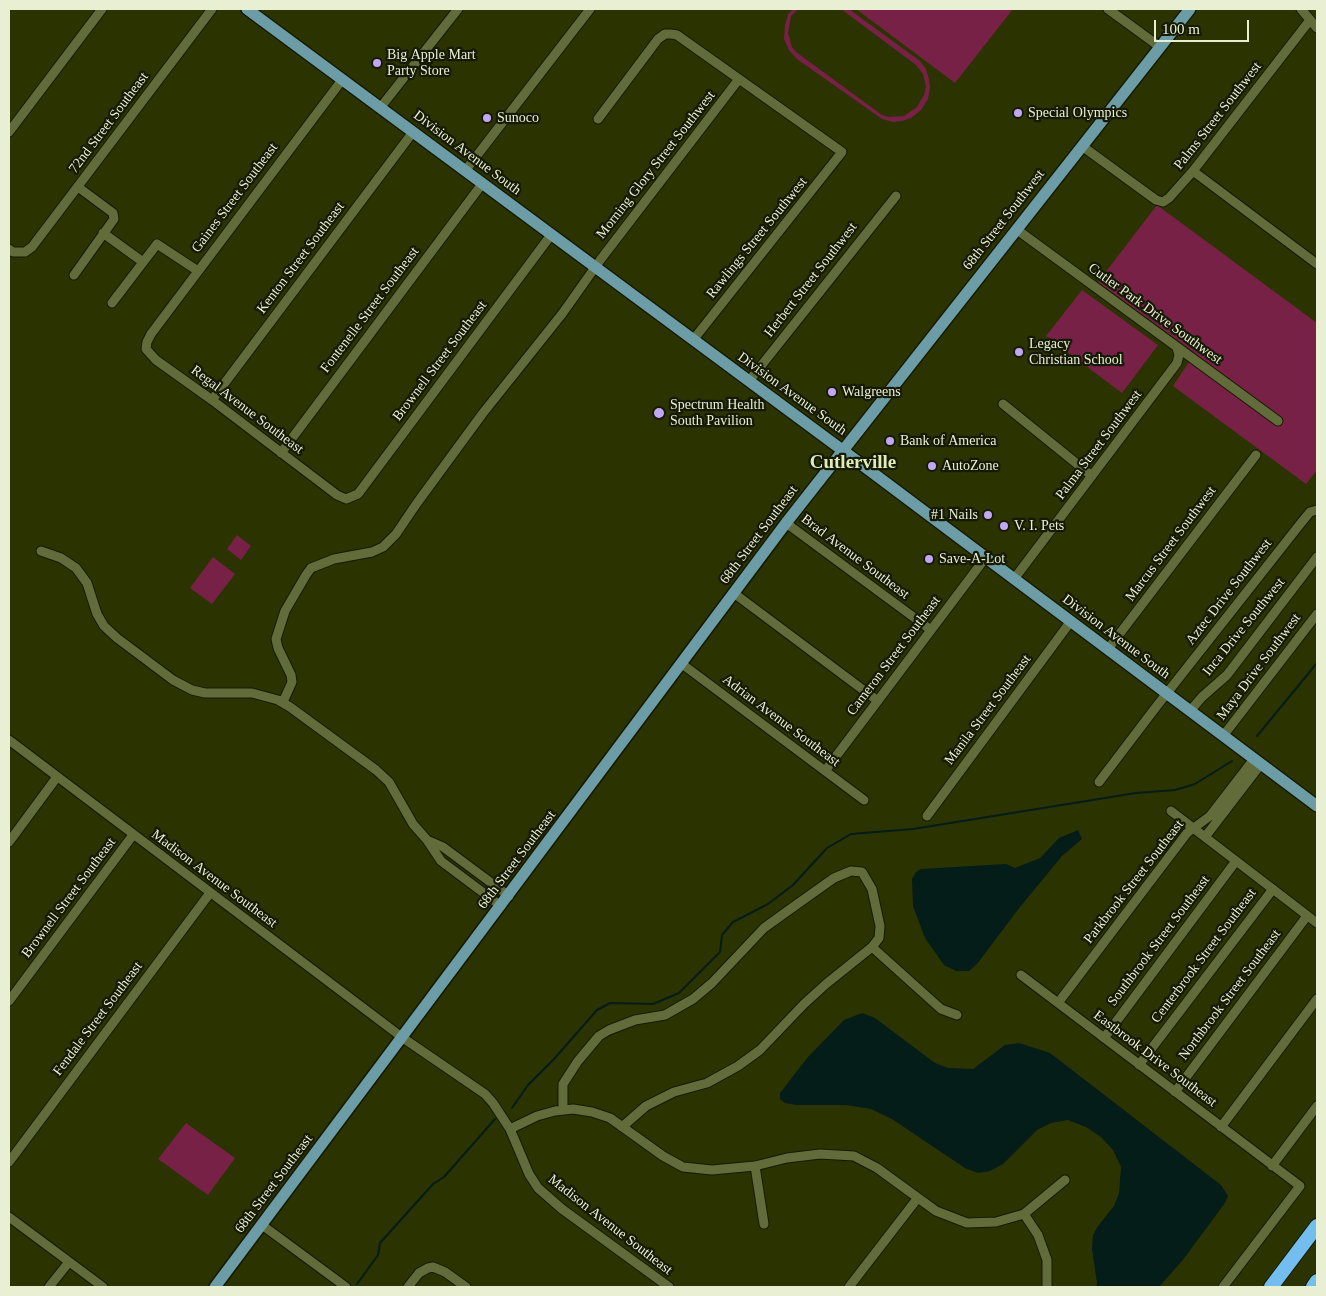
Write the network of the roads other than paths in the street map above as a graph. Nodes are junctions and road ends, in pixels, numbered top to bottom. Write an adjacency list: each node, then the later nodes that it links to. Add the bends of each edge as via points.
1 (102, 9): 16 (street)
2 (212, 9): 22 (street, 72nd Street Southeast)
3 (247, 9): 12 (main road, Division Avenue South)
4 (458, 9): 14 (street)
5 (590, 9): 19 (street)
6 (1108, 9): 11 (street)
7 (1190, 9): 11 (main road, 68th Street Southwest)
8 (1301, 9): 9 (street)
9 (1310, 20): 10 (street); 20 (street, Palms Street Southwest)
10 (1317, 28)
11 (1160, 47): 18 (main road, 68th Street Southwest)
12 (342, 80): 14 (main road, Division Avenue South); 31 (street, Gaines Street Southeast)
13 (739, 80): 15 (street, via 677,34 665,34); 30 (street, Morning Glory Street Southwest); 35 (street, Rawlings Street Southwest, via 842,152)
14 (380, 108): 17 (main road, Division Avenue South)
15 (598, 119)
16 (9, 132)
17 (413, 132): 19 (main road, Division Avenue South); 38 (street, Kenton Street Southeast)
18 (1082, 146): 20 (street, Palms Street Southwest, via 1149,196 1163,202); 24 (main road, 68th Street Southwest)
19 (465, 170): 21 (main road, Division Avenue South)
20 (1193, 171): 29 (street)
21 (482, 184): 26 (main road, Division Avenue South); 42 (street, Fontenelle Street Southeast)
22 (78, 187): 25 (street, via 113,213 114,219); 27 (street, 72nd Street Southeast, via 25,252)
23 (896, 196): 37 (street, Herbert Street Southwest)
24 (1016, 229): 36 (street, Cutler Park Drive Southwest); 41 (main road, 68th Street Southwest)
25 (104, 233): 28 (street); 32 (street)
26 (551, 235): 30 (main road, Division Avenue South); 45 (street, Brownell Street Southeast, via 358,494)
27 (9, 249)
28 (143, 262): 31 (street, via 157,244); 33 (street)
29 (1317, 264)
30 (596, 267): 35 (main road, Division Avenue South); 60 (street, Morning Glory Street Southwest, via 482,413 383,548 334,559 311,568 285,611 276,639 292,682)
31 (198, 271): 34 (street, Gaines Street Southeast)
32 (74, 275)
33 (112, 303)
34 (151, 334): 38 (street, Regal Avenue Southeast, via 146,349 149,354)
35 (693, 340): 37 (main road, Division Avenue South)
36 (1177, 348): 40 (street, Cutler Park Drive Southwest); 44 (street, Palma Street Southwest, via 1178,363)
37 (749, 381): 41 (main road, Division Avenue South)
38 (212, 400): 42 (street, Regal Avenue Southeast)
39 (1003, 404): 44 (street)
40 (1278, 422)
41 (842, 450): 47 (main road, 68th Street Southeast); 49 (main road, Division Avenue South)
42 (281, 452): 45 (street, Regal Avenue Southeast)
43 (1256, 455): 56 (street, Marcus Street Southwest)
44 (1092, 476): 51 (street, Palma Street Southwest)
45 (346, 499)
46 (1316, 510): 58 (street, Aztec Drive Southwest, via 1301,522)
47 (786, 523): 52 (main road, 68th Street Southeast); 55 (street, Brad Avenue Southeast)
48 (41, 551): 60 (street, via 76,568 87,583 104,626 173,680 205,694 252,693)
49 (986, 557): 51 (main road, Division Avenue South); 55 (street, Cameron Street Southeast)
50 (1317, 557): 61 (street, Inca Drive Southwest, via 1227,675)
51 (1014, 579): 54 (main road, Division Avenue South)
52 (735, 594): 57 (main road, 68th Street Southeast); 59 (street)
53 (1317, 614): 62 (street, Maya Drive Southwest)
54 (1071, 621): 56 (main road, Division Avenue South); 71 (street, Manila Street Southeast)
55 (930, 630): 59 (street, Cameron Street Southeast)
56 (1108, 649): 58 (main road, Division Avenue South)
57 (682, 664): 65 (street, Adrian Avenue Southeast); 80 (main road, 68th Street Southeast)
58 (1167, 694): 61 (main road, Division Avenue South); 67 (street, Aztec Drive Southwest)
59 (878, 701): 65 (street, Cameron Street Southeast)
60 (283, 702): 75 (street, via 384,778 413,824)
61 (1190, 711): 62 (main road, Division Avenue South)
62 (1223, 736): 64 (main road, Division Avenue South)
63 (9, 740): 66 (street, Madison Avenue Southeast)
64 (1258, 762): 69 (main road, Division Avenue South); 72 (street, Parkbrook Street Southeast, via 1210,816); 74 (street)
65 (825, 771): 68 (street, Adrian Avenue Southeast)
66 (57, 777): 73 (street, Madison Avenue Southeast); 76 (street)
67 (1099, 782)
68 (864, 800)
69 (1317, 806)
70 (1171, 810): 72 (street)
71 (927, 816)
72 (1194, 828): 74 (street); 88 (street, Parkbrook Street Southeast)
73 (133, 835): 79 (street, Madison Avenue Southeast); 87 (street, Brownell Street Southeast)
74 (1205, 837): 77 (street)
75 (428, 840): 80 (street, via 443,847); 81 (street, via 441,861)
76 (9, 842)
77 (1236, 861): 78 (street); 91 (street, Southbrook Street Southeast)
78 (1272, 888): 82 (street); 92 (street, Centerbrook Street Southeast)
79 (210, 893): 90 (street, Madison Avenue Southeast); 99 (street, Fendale Street Southeast)
80 (509, 896): 81 (main road, 68th Street Southeast)
81 (501, 906): 90 (main road, 68th Street Southeast)
82 (1307, 916): 83 (street); 93 (street, Northbrook Street Southeast)
83 (1317, 923)
84 (872, 947): 89 (street, via 941,1009); 95 (street, via 880,934 878,909 862,872 851,871 834,878 764,928 693,999 665,1015 635,1020 599,1036 563,1084); 96 (street, via 804,1004 760,1050 738,1066 707,1083 674,1092 646,1106)
85 (1021, 975): 88 (street, Eastbrook Drive Southeast)
86 (1317, 999): 97 (street)
87 (9, 1001)
88 (1058, 1002): 91 (street, Eastbrook Drive Southeast)
89 (957, 1015)
90 (403, 1038): 98 (street, Madison Avenue Southeast, via 485,1094); 107 (main road, 68th Street Southeast)
91 (1104, 1038): 92 (street, Eastbrook Drive Southeast)
92 (1139, 1065): 93 (street, Eastbrook Drive Southeast)
93 (1175, 1092): 97 (street, Eastbrook Drive Southeast)
94 (1317, 1106): 101 (street)
95 (563, 1110): 96 (street, via 592,1112 610,1118); 98 (street, via 537,1116)
96 (622, 1127): 100 (street, via 683,1166 712,1170)
97 (1221, 1127): 101 (street, Eastbrook Drive Southeast)
98 (510, 1129): 117 (street, Madison Avenue Southeast, via 538,1188)
99 (9, 1162)
100 (755, 1166): 103 (street, via 820,1154 854,1156 877,1168); 106 (street)
101 (1272, 1166): 120 (street, Eastbrook Drive Southeast, via 1300,1186)
102 (1065, 1180): 104 (street)
103 (917, 1199): 104 (street, via 936,1212 967,1223 996,1222); 118 (street)
104 (1024, 1214): 119 (street, via 1038,1235 1047,1260)
105 (9, 1217): 109 (street)
106 (764, 1224)
107 (262, 1225): 113 (main road, 68th Street Southeast); 114 (street)
108 (1317, 1226): 121 (highway)
109 (69, 1262): 111 (street); 112 (street)
110 (1317, 1281): 122 (highway)
111 (49, 1287)
112 (103, 1287)
113 (215, 1287)
114 (346, 1287)
115 (408, 1287): 116 (street, via 419,1273 433,1267)
116 (466, 1287)
117 (669, 1287)
118 (848, 1287)
119 (1047, 1287)
120 (1223, 1287)
121 (1271, 1287)
122 (1313, 1287)

